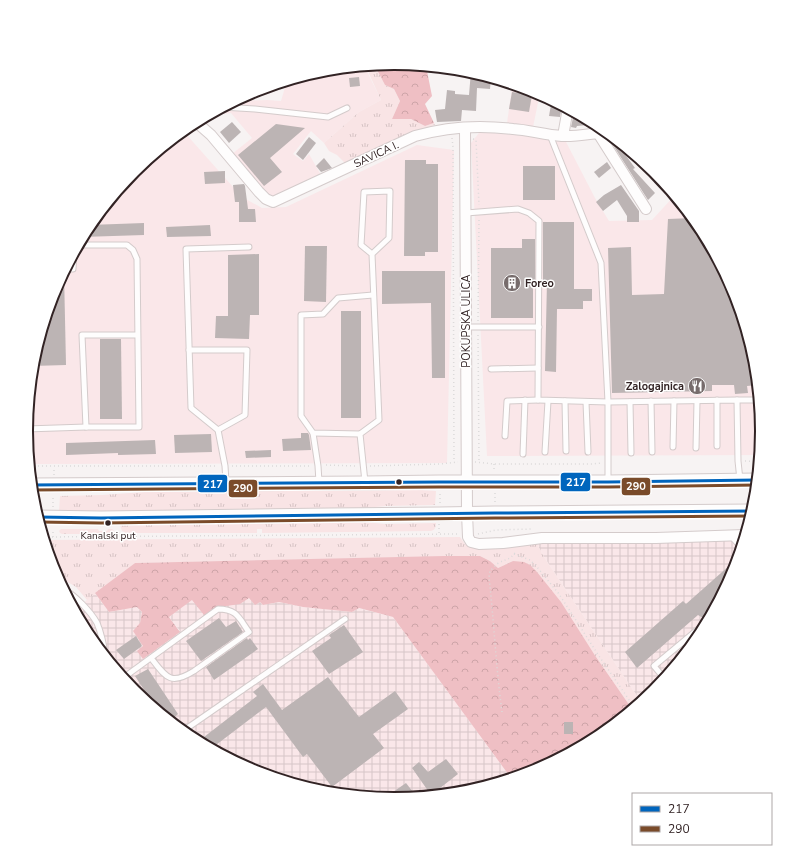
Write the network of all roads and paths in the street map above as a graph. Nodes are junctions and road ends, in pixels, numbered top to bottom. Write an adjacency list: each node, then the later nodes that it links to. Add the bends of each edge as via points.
1 (233, 108): 2 (lane, via 328,117)
2 (347, 108)
3 (567, 114): 8 (street)
4 (200, 126): 6 (street, SAVICA I., via 259,192 273,202 415,136 443,129)
5 (598, 132): 8 (street, SAVICA I.)
6 (465, 133): 7 (street, SAVICA I., via 491,128); 11 (path, via 476,140); 12 (street, POKUPSKA ULICA); 52 (path, via 452,138)
7 (549, 134): 8 (street, SAVICA I.); 35 (lane, via 601,263)
8 (563, 136)
9 (607, 139): 10 (street, SAVICA I.)
10 (646, 209)
11 (480, 212): 12 (lane); 17 (path); 19 (lane, via 518,209 529,213 538,222)
12 (466, 213): 18 (street, POKUPSKA ULICA)
13 (84, 245): 20 (lane, via 127,245 133,250 137,259)
14 (249, 248): 21 (lane, via 186,248)
15 (372, 254): 15 (lane, via 389,238 390,191 364,192 361,245); 16 (lane)
16 (374, 295): 40 (lane, via 338,298 323,314 301,315 301,416); 41 (lane, via 379,420)
17 (478, 326): 18 (lane); 19 (lane); 55 (path)
18 (466, 327): 67 (street, POKUPSKA ULICA)
19 (539, 327): 23 (lane)
20 (138, 335): 37 (lane, via 139,427); 37 (lane, via 82,335)
21 (189, 350): 39 (lane, via 191,408); 39 (lane, via 247,350 245,414)
22 (491, 368): 23 (lane)
23 (538, 368): 25 (lane)
24 (524, 400): 25 (lane); 42 (lane, via 507,401); 51 (lane)
25 (538, 400): 29 (lane)
26 (717, 400): 27 (lane); 33 (lane); 43 (lane)
27 (737, 400): 28 (lane); 66 (lane)
28 (753, 400)
29 (548, 401): 30 (lane); 47 (lane)
30 (565, 401): 34 (lane); 46 (lane)
31 (651, 401): 32 (lane); 36 (lane); 49 (lane)
32 (674, 401): 33 (lane); 44 (lane)
33 (697, 401): 45 (lane)
34 (586, 402): 35 (lane); 48 (lane)
35 (608, 402): 36 (lane); 56 (lane)
36 (630, 402): 50 (lane)
37 (86, 427): 38 (lane)
38 (33, 429)
39 (218, 430): 59 (lane)
40 (313, 433): 41 (lane); 60 (lane)
41 (360, 434): 61 (lane)
42 (505, 436)
43 (717, 446)
44 (673, 447)
45 (696, 448)
46 (566, 450)
47 (544, 452)
48 (588, 452)
49 (652, 452)
50 (631, 453)
51 (523, 454)
52 (454, 462): 53 (path); 61 (path)
53 (459, 462)
54 (474, 462): 55 (path)
55 (479, 462): 57 (path)
56 (609, 462): 57 (path); 68 (lane)
57 (494, 464): 63 (path)
58 (35, 466): 62 (path)
59 (225, 466): 60 (path); 62 (path); 69 (lane)
60 (318, 466): 61 (path); 71 (lane)
61 (364, 466): 70 (lane)
62 (54, 467): 64 (path)
63 (495, 474)
64 (54, 477)
65 (752, 480): 66 (main road)
66 (740, 481): 68 (main road)
67 (467, 482): 68 (main road); 70 (main road); 80 (street, POKUPSKA ULICA)
68 (608, 482)
69 (226, 483): 71 (main road); 72 (main road)
70 (365, 483): 71 (main road)
71 (319, 484)
72 (37, 485)
73 (440, 490): 77 (path)
74 (495, 492): 76 (path)
75 (53, 497): 79 (path)
76 (495, 503)
77 (440, 506)
78 (746, 511): 80 (main road)
79 (53, 512)
80 (467, 513): 81 (main road); 87 (street, POKUPSKA ULICA, via 468,537 472,542 479,544 542,538)
81 (43, 517)
82 (439, 523): 84 (path)
83 (53, 527): 89 (path)
84 (440, 534): 85 (path); 89 (path)
85 (459, 534)
86 (740, 535): 87 (street)
87 (731, 536): 90 (lane)
88 (49, 537): 89 (path)
89 (53, 537)
90 (737, 543)
91 (518, 549): 92 (path)
92 (514, 554): 100 (path, via 530,560 537,567); 101 (path, via 490,571 489,577)
93 (73, 596): 96 (lane, via 97,624)
94 (346, 619): 102 (lane)
95 (691, 635): 98 (lane, via 654,666)
96 (102, 642)
97 (152, 658): 97 (lane, via 218,609 227,609 236,614 249,632 188,675 181,677 164,675); 99 (lane)
98 (660, 674)
99 (128, 675)
100 (631, 703)
101 (502, 712)
102 (188, 727)

